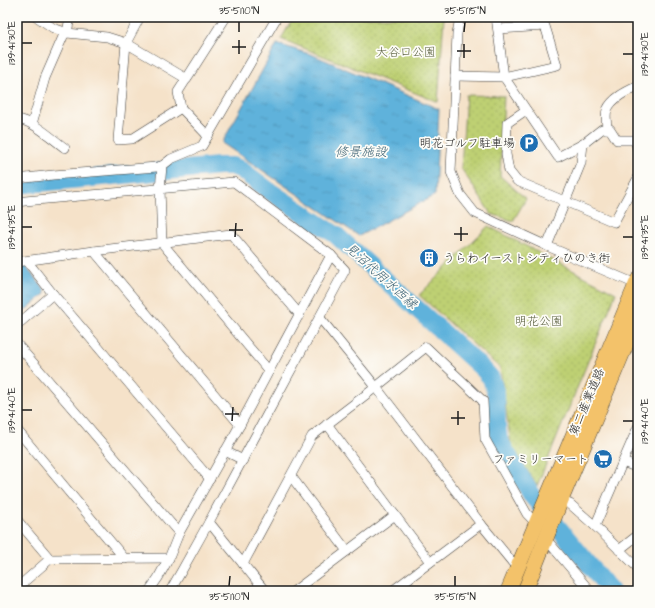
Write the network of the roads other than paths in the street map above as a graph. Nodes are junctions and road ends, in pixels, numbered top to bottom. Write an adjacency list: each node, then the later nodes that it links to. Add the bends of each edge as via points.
1 (37, 17): 9 (street)
2 (70, 17): 9 (street)
3 (140, 17): 10 (street)
4 (226, 17): 13 (street)
5 (277, 17): 20 (street)
6 (460, 17): 11 (street)
7 (496, 17): 8 (street)
8 (498, 29): 12 (street); 12 (street, via 545,26 557,65)
9 (66, 33): 10 (street, via 107,37); 18 (street, via 45,78)
10 (126, 43): 13 (street); 15 (street, via 118,140 132,139)
11 (455, 76): 12 (street); 31 (street, via 451,172 460,194 475,213)
12 (504, 77): 16 (street)
13 (187, 79): 15 (street, via 178,92)
14 (638, 86): 19 (street, via 612,102 606,111)
15 (181, 108): 20 (street)
16 (526, 110): 21 (street, via 558,157); 29 (street, via 507,124 506,154 509,171 518,181)
17 (17, 119): 18 (street)
18 (32, 124): 22 (street)
19 (606, 129): 21 (street, via 602,129); 23 (street, via 610,130 616,140 635,140)
20 (208, 136): 24 (street, via 202,146 172,159)
21 (583, 144): 29 (street, via 581,163)
22 (65, 148)
23 (638, 150)
24 (161, 170): 26 (street, via 156,167); 27 (street)
25 (638, 178): 29 (street, via 614,222)
26 (17, 179)
27 (160, 189): 28 (street); 30 (street); 33 (street, via 234,182)
28 (17, 202)
29 (566, 202): 31 (street)
30 (162, 243): 32 (street); 38 (street, via 231,234); 43 (street)
31 (546, 246): 36 (street)
32 (94, 251): 34 (street); 46 (street)
33 (331, 255): 38 (street); 40 (street, via 346,270)
34 (27, 261): 35 (street); 37 (street)
35 (17, 262)
36 (637, 282): 55 (main road, 第二産業道路)
37 (53, 294): 41 (street); 54 (street)
38 (300, 315): 43 (street)
39 (638, 316): 58 (main road, 第二産業道路)
40 (320, 318): 44 (street); 50 (street)
41 (17, 325)
42 (17, 344): 62 (street)
43 (269, 371): 46 (street)
44 (376, 387): 45 (street); 55 (street, via 426,348 483,400 485,439 527,514); 60 (street)
45 (327, 424): 53 (street, via 312,436); 56 (street)
46 (240, 425): 49 (street)
47 (638, 427): 51 (street)
48 (17, 430): 67 (street)
49 (225, 451): 50 (street); 54 (street)
50 (243, 460): 59 (street)
51 (623, 462): 52 (street); 61 (street)
52 (638, 468)
53 (291, 476): 65 (street); 70 (street)
54 (210, 479): 62 (street)
55 (540, 513): 71 (main road, 第二産業道路)
56 (395, 515): 65 (street); 69 (street)
57 (17, 520): 68 (street)
58 (553, 520): 61 (street, via 570,504); 74 (main road, 第二産業道路); 81 (street)
59 (209, 522): 70 (street); 76 (street)
60 (481, 524): 69 (street); 71 (street)
61 (595, 526): 64 (street)
62 (179, 533): 66 (street)
63 (638, 534): 64 (street)
64 (619, 550): 72 (street)
65 (347, 551): 78 (street)
66 (169, 558): 67 (street); 75 (street)
67 (125, 559): 68 (street)
68 (50, 560): 73 (street)
69 (430, 562): 79 (street)
70 (243, 564): 77 (street)
71 (517, 568): 80 (main road, 第二産業道路)
72 (638, 568)
73 (17, 588)
74 (528, 589)
75 (149, 591)
76 (170, 591)
77 (264, 591)
78 (294, 591)
79 (392, 591)
80 (508, 591)
81 (590, 591)

